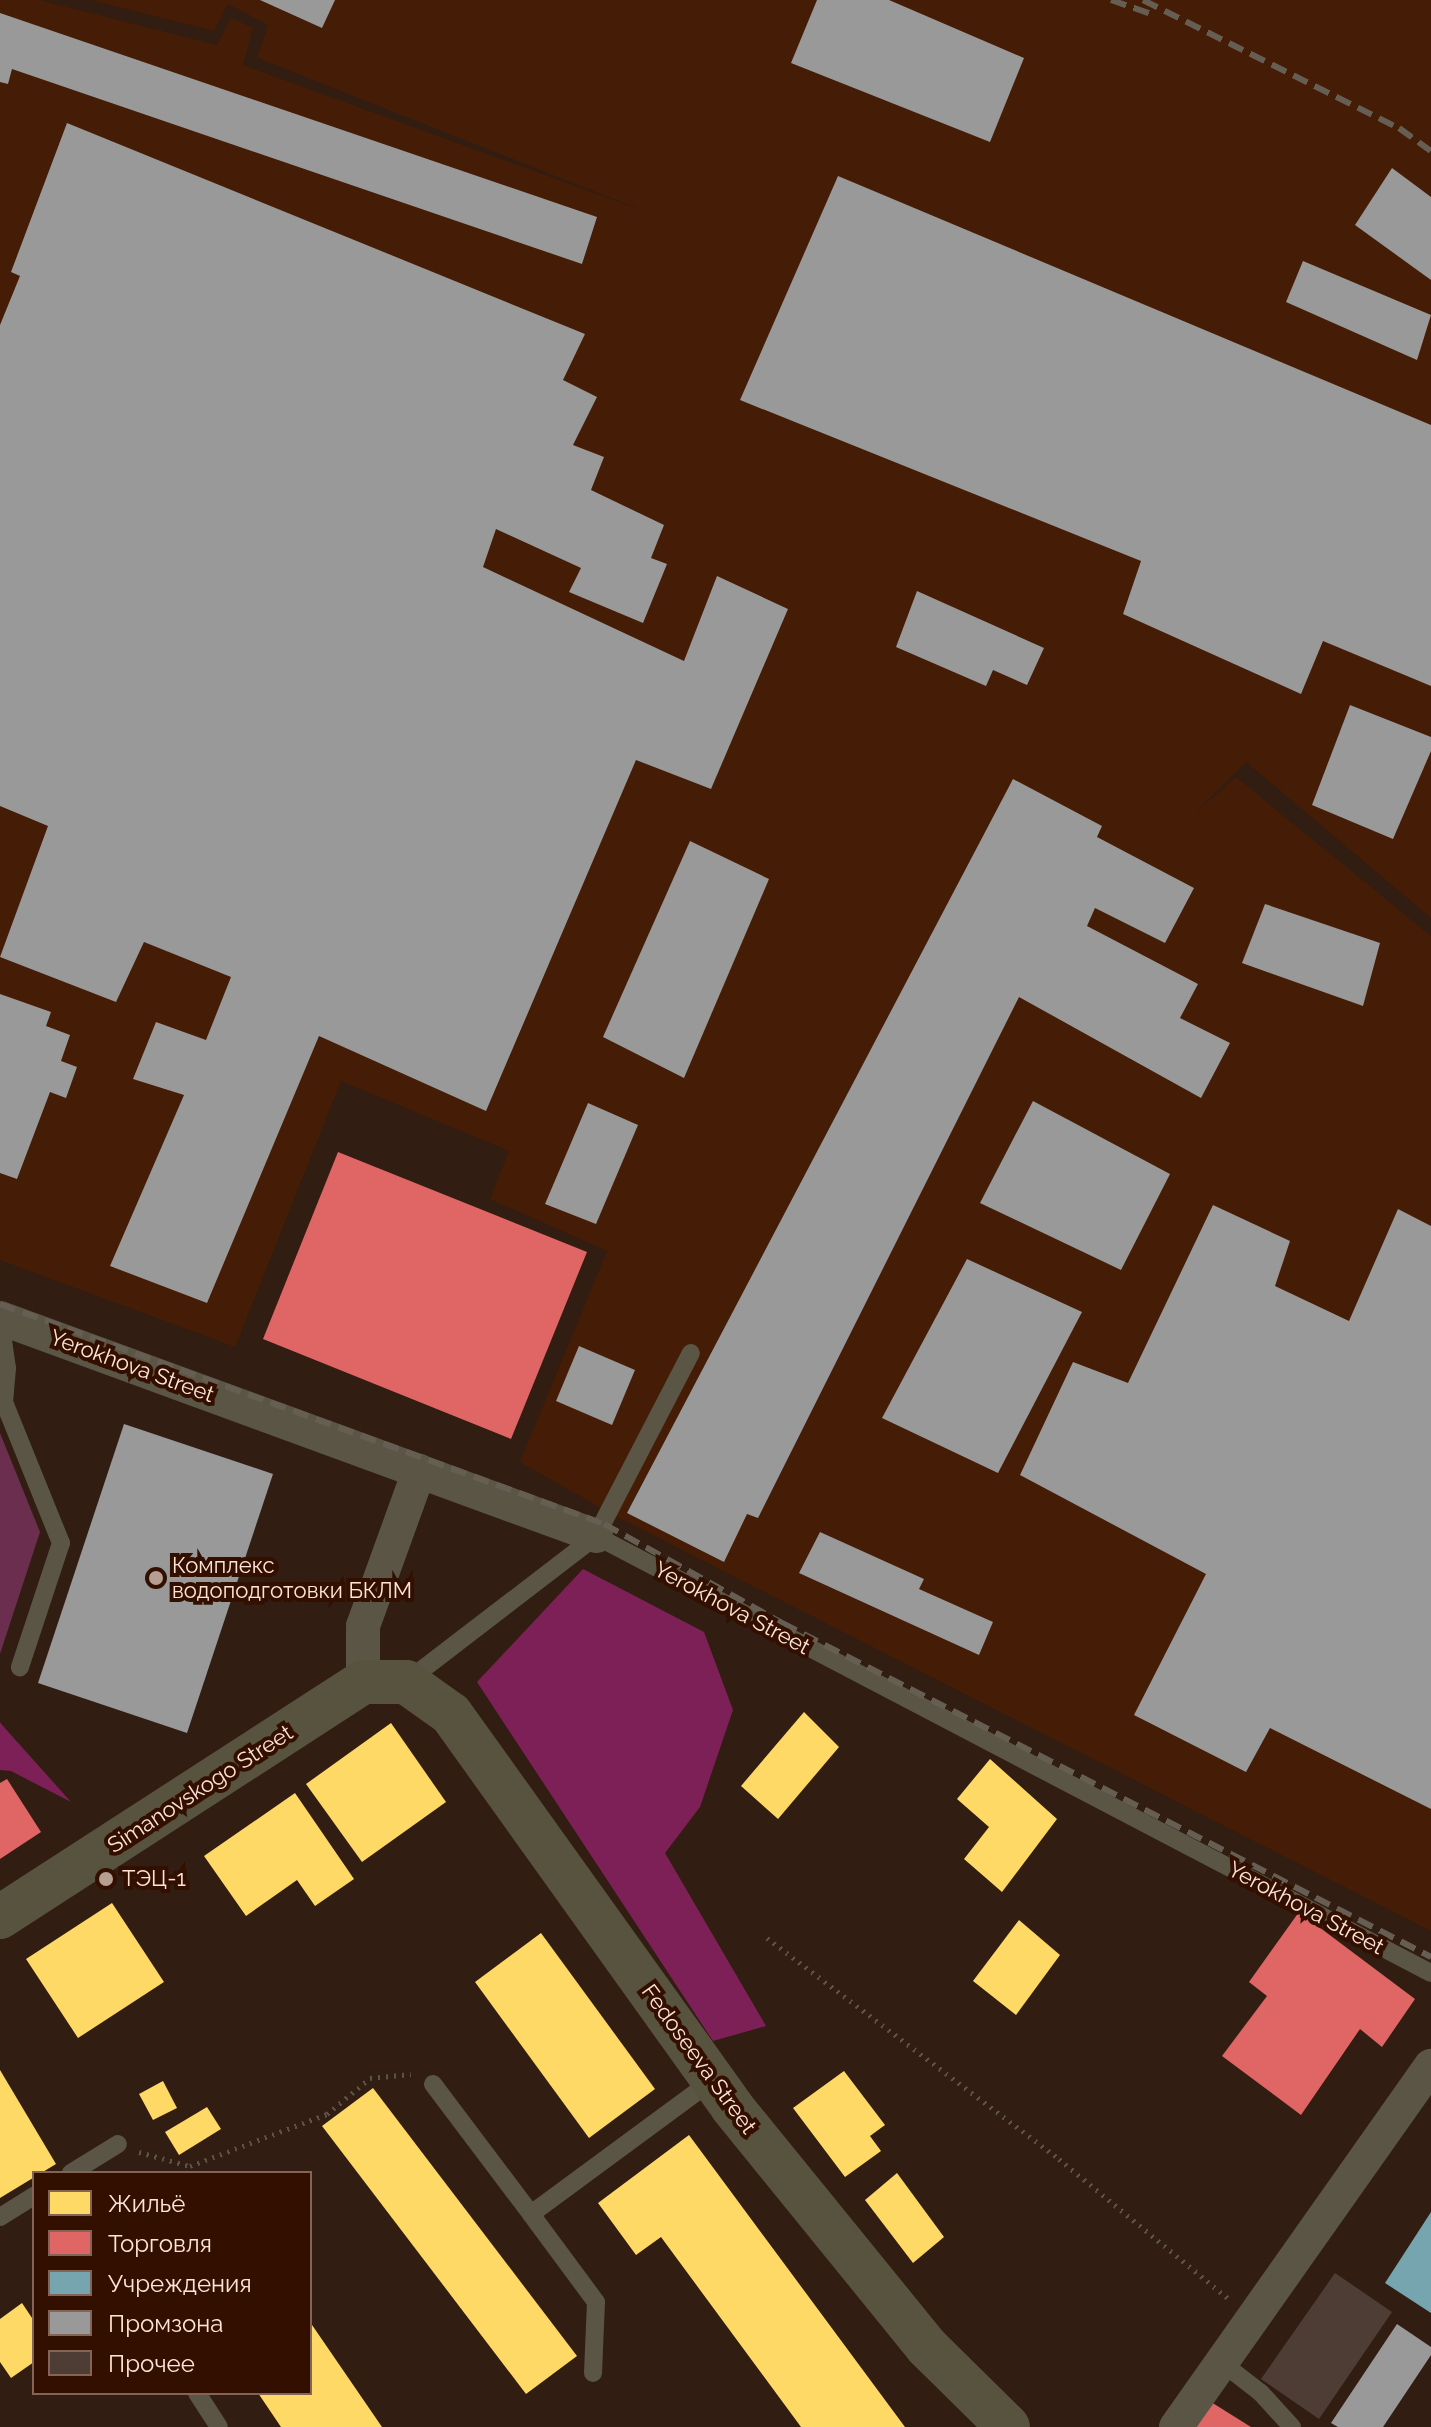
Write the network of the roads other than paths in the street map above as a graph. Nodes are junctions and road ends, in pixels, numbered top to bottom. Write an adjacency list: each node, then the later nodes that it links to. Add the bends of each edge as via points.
1 (0, 1319): 3 (street, Yerokhova Street); 5 (lane, via 7,1368 4,1402 61,1543)
2 (691, 1353): 4 (lane)
3 (419, 1471): 4 (street, Yerokhova Street); 6 (street, via 363,1626)
4 (596, 1536): 7 (lane); 9 (lane, Yerokhova Street)
5 (20, 1667)
6 (363, 1682): 7 (street); 8 (street, Simanovskogo Street)
7 (406, 1682): 11 (street, Fedoseeva Street, via 451,1714)
8 (0, 1917)
9 (1431, 1973)
10 (1431, 2066): 18 (street)
11 (713, 2080): 16 (lane); 22 (street, Fedoseeva Street, via 926,2346)
12 (433, 2084): 16 (lane)
13 (124, 2146): 14 (lane)
14 (75, 2171)
15 (32, 2197): 17 (lane)
16 (531, 2214): 19 (lane, via 596,2302)
17 (0, 2217)
18 (1221, 2362): 23 (street); 24 (lane, via 1261,2393)
19 (593, 2373)
20 (198, 2395): 21 (lane)
21 (219, 2427)
22 (1008, 2427)
23 (1176, 2427)
24 (1292, 2427)

